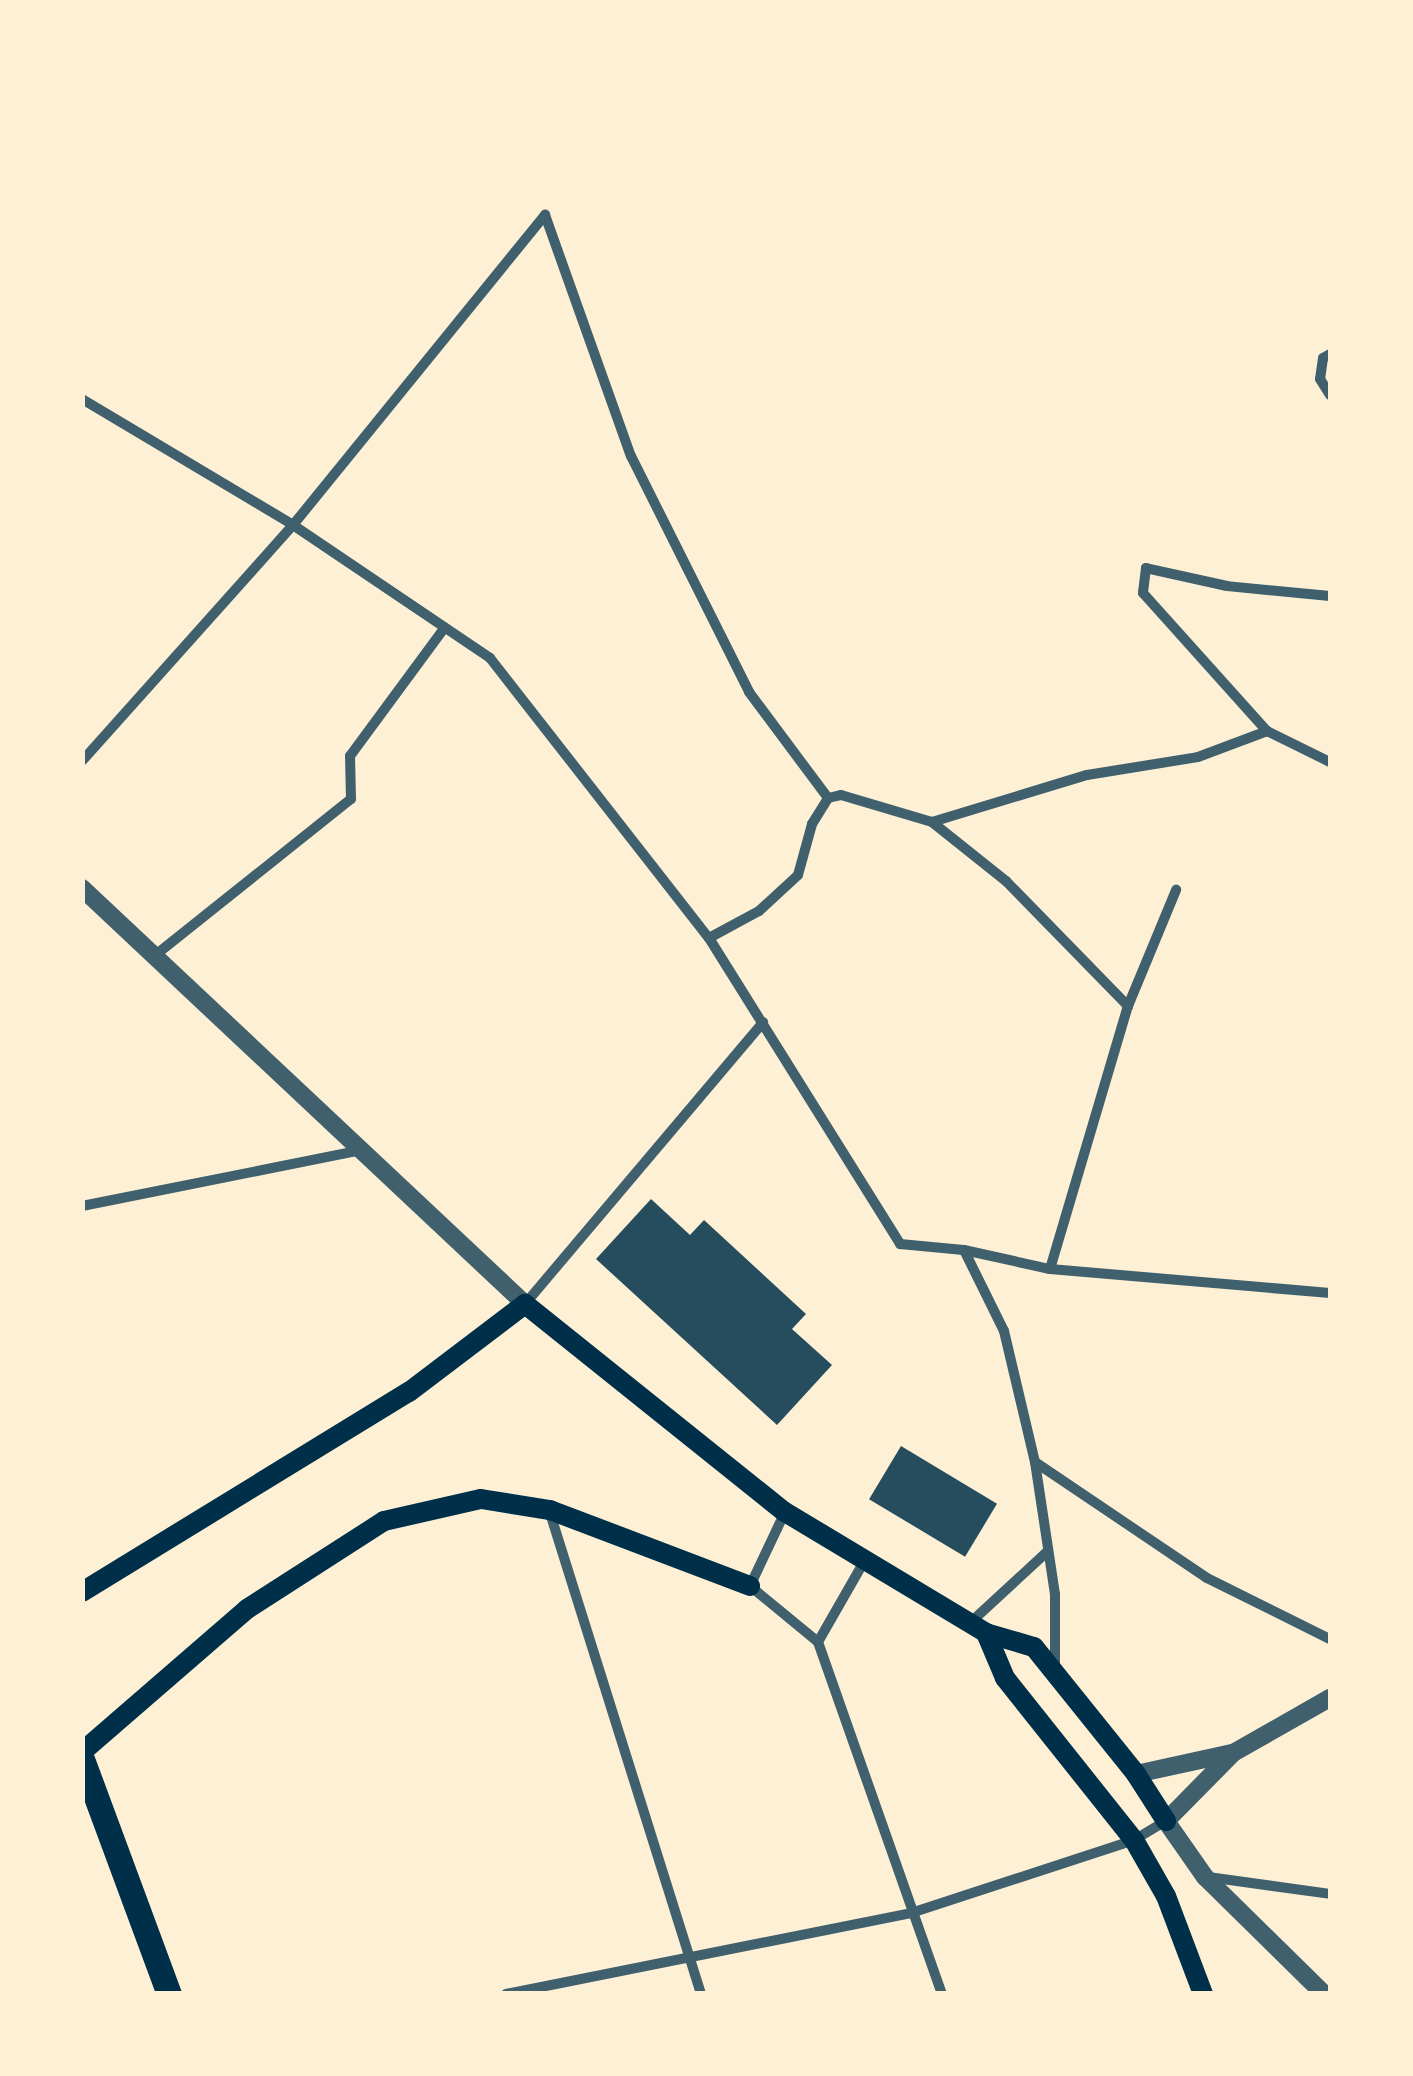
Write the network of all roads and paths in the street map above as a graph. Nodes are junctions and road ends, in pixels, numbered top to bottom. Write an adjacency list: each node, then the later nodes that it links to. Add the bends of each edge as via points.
1 (1330, 354): 2 (street, via 1323,358 1320,379)
2 (1330, 395)
3 (82, 399): 4 (street)
4 (293, 525): 6 (street); 8 (street); 10 (street, via 545,215 631,456 750,692)
5 (1330, 596): 7 (street, via 1227,586 1146,568 1142,593)
6 (443, 630): 14 (street, via 490,658); 15 (street, via 350,756 351,799)
7 (1267, 731): 9 (street); 11 (street, via 1198,757 1087,775)
8 (82, 761)
9 (1330, 762)
10 (828, 798): 11 (street, via 841,795); 14 (street, via 812,824 798,875 759,911)
11 (932, 822): 16 (street, via 1006,881)
12 (83, 889): 15 (street)
13 (1176, 890): 16 (street)
14 (709, 938): 17 (street)
15 (158, 953): 18 (street)
16 (1128, 1006): 21 (street)
17 (763, 1022): 20 (street, via 900,1244); 23 (street)
18 (363, 1150): 19 (street); 23 (street)
19 (82, 1206)
20 (964, 1250): 21 (street); 24 (street, via 1004,1331)
21 (1050, 1270): 22 (street)
22 (1330, 1292)
23 (525, 1304): 26 (main road); 30 (main road, via 409,1392)
24 (1035, 1462): 27 (street); 32 (street, via 1207,1578)
25 (550, 1510): 29 (main road); 37 (main road, via 481,1499 384,1522 246,1609); 44 (street)
26 (785, 1512): 28 (main road); 29 (street)
27 (1048, 1551): 31 (street); 34 (street)
28 (866, 1560): 31 (main road); 33 (street)
29 (750, 1586): 33 (street)
30 (82, 1592)
31 (978, 1628): 34 (main road, via 1034,1647); 40 (main road, via 1005,1678)
32 (1330, 1639)
33 (818, 1642): 43 (street)
34 (1055, 1669): 38 (main road)
35 (1330, 1698): 36 (street)
36 (1233, 1753): 38 (street); 39 (street)
37 (82, 1755): 45 (main road)
38 (1136, 1774): 39 (main road)
39 (1166, 1822): 40 (street); 41 (street)
40 (1134, 1840): 43 (street); 49 (main road, via 1166,1896)
41 (1205, 1877): 42 (street); 50 (street)
42 (1330, 1894)
43 (911, 1913): 44 (street); 48 (street)
44 (686, 1957): 46 (street); 47 (street)
45 (168, 1994)
46 (506, 1994)
47 (701, 1994)
48 (942, 1994)
49 (1203, 1994)
50 (1324, 1994)

